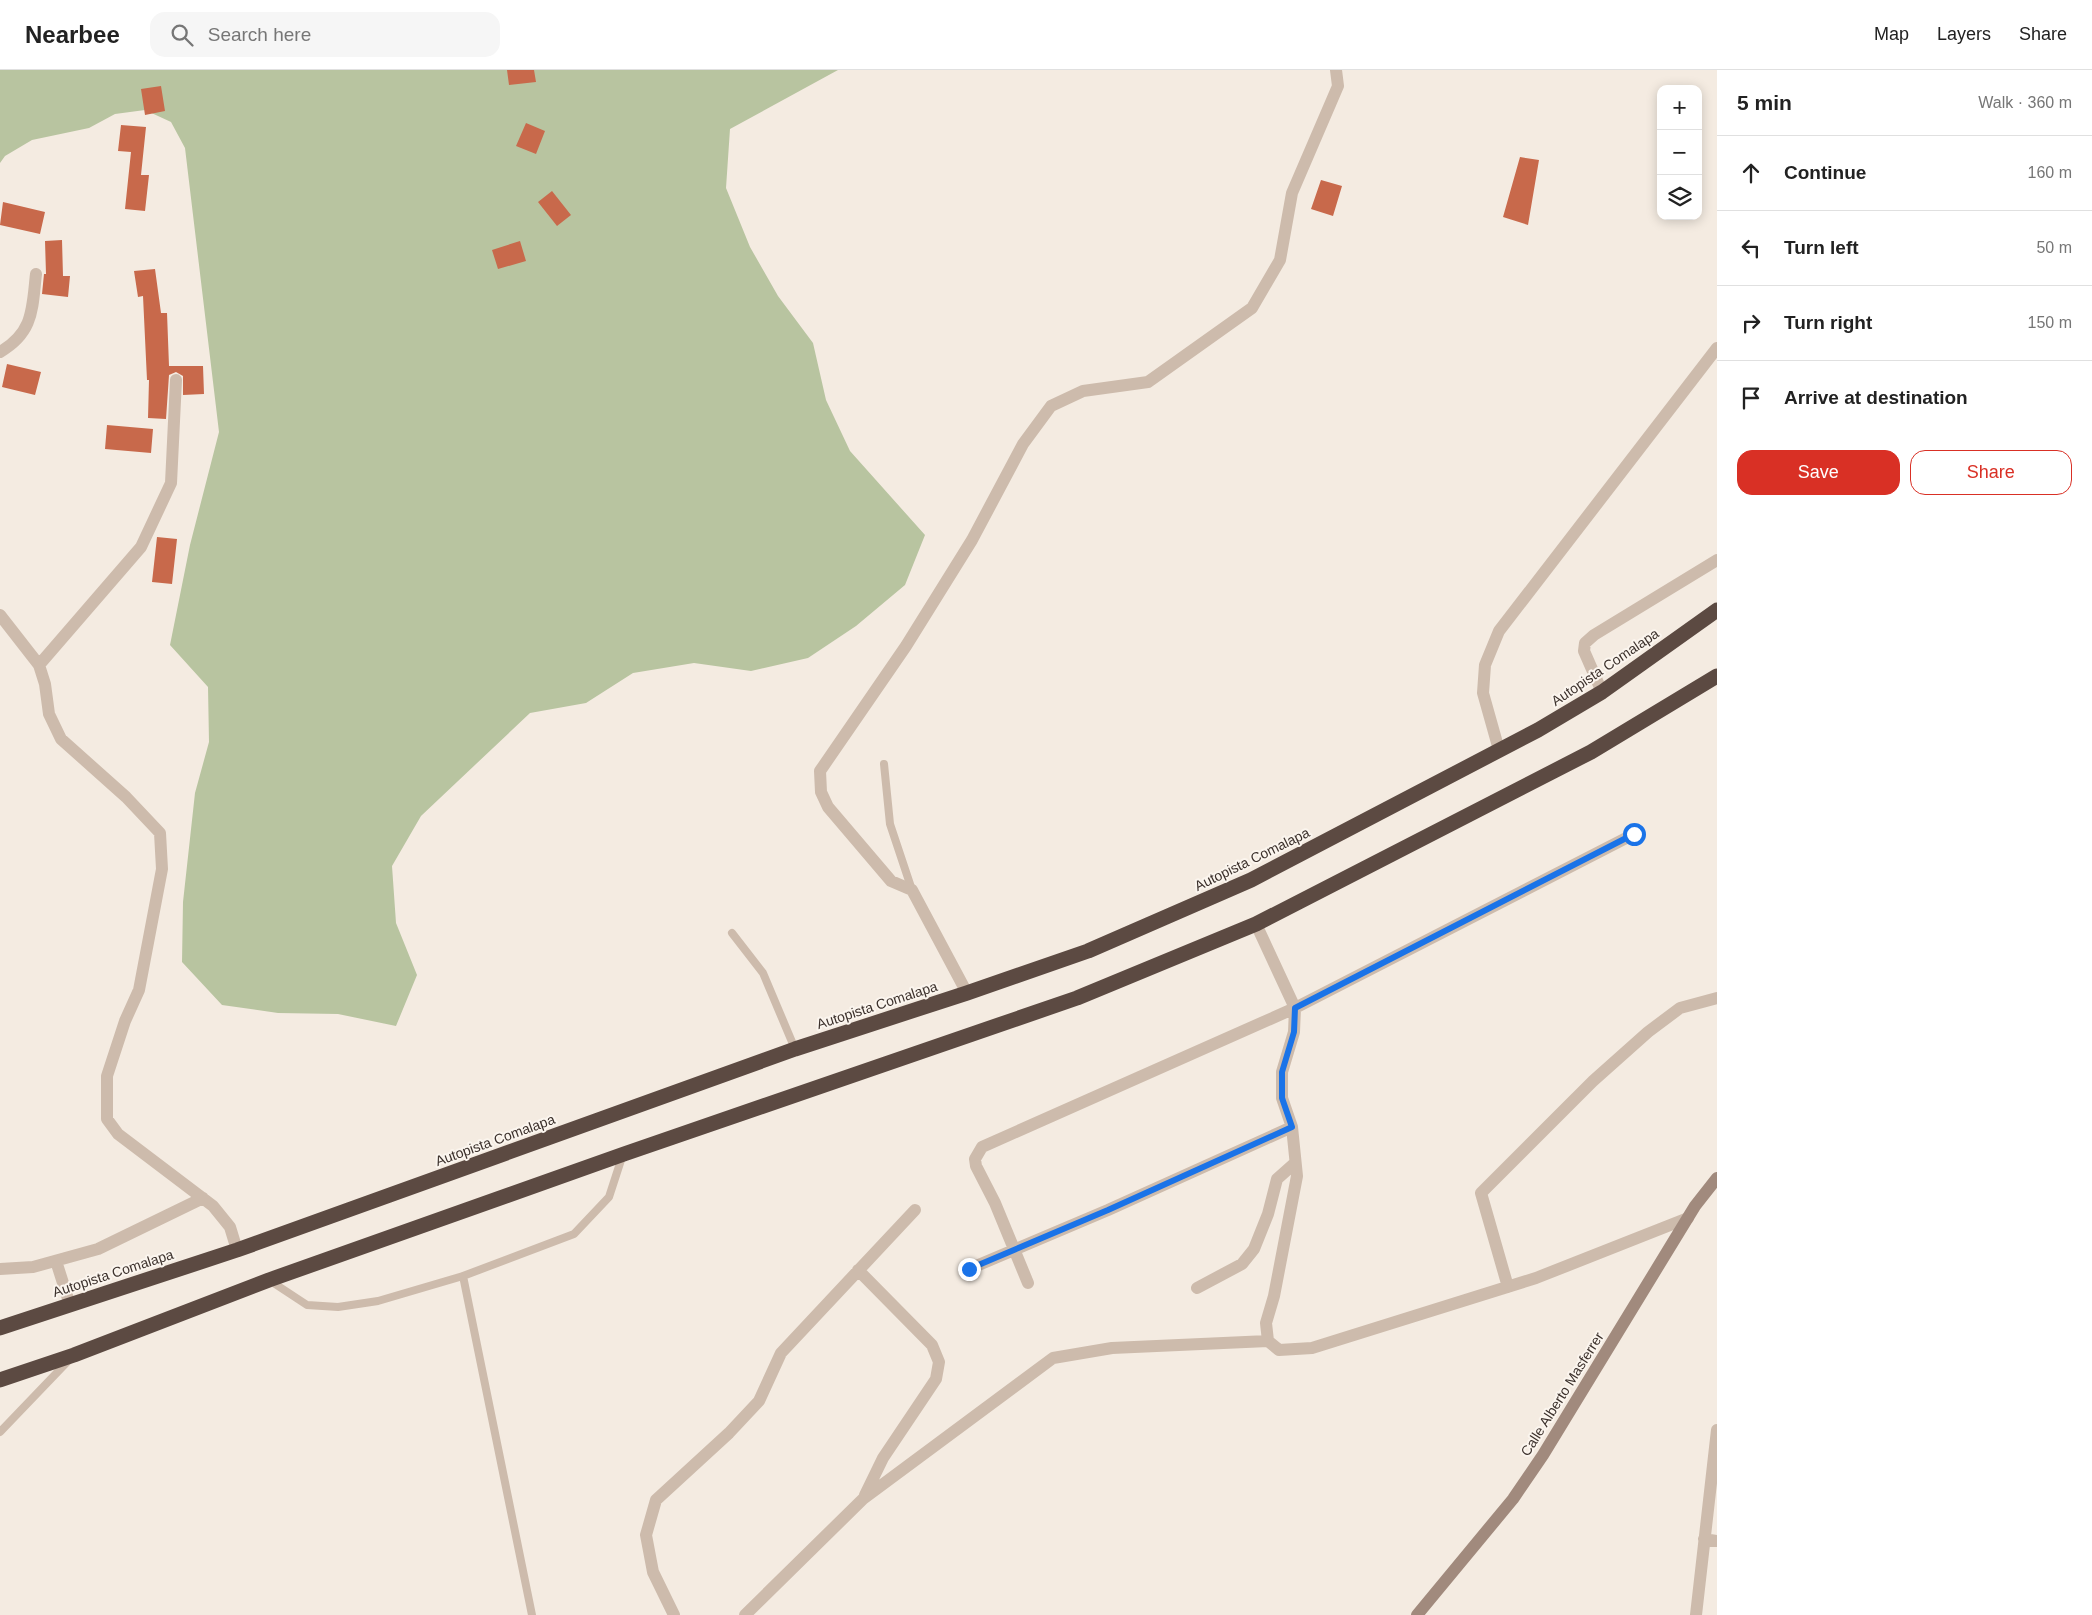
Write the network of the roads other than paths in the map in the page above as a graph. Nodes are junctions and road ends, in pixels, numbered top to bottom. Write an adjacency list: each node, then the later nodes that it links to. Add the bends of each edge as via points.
1 (1336, 70): 15 (street, via 1338,86 1292,193 1280,260 1252,308 1148,382 1083,391 1051,406 1023,444 972,540 906,646 820,771 821,792 828,807 890,881)
2 (36, 274): 4 (street, via 32,317 24,333)
3 (1717, 348): 12 (street, via 1499,631 1485,665 1484,693)
4 (0, 352)
5 (176, 380): 9 (street, via 171,483 145,539)
6 (1717, 560): 11 (street, via 1594,635 1585,644 1584,651)
7 (1717, 610): 11 (highway, Autopista Comalapa)
8 (0, 614): 9 (street)
9 (39, 664): 26 (street, via 49,714 61,739 126,797 160,833 162,869 152,925 139,990 107,1076 106,1119 118,1134)
10 (1717, 676): 16 (highway, via 1591,752)
11 (1602, 692): 12 (highway, Autopista Comalapa)
12 (1499, 750): 18 (highway, Autopista Comalapa, via 1251,880 1088,951)
13 (884, 764): 15 (lane, via 890,824)
14 (1634, 834): 20 (street)
15 (912, 890): 18 (street)
16 (1256, 924): 20 (street); 23 (highway, via 1077,998)
17 (732, 933): 21 (lane, via 763,973)
18 (967, 993): 21 (highway, Autopista Comalapa)
19 (1717, 998): 38 (street, via 1680,1008 1648,1032 1481,1193)
20 (1295, 1008): 22 (street, via 1294,1032 1282,1072 1282,1098); 30 (street, via 982,1148 974,1159 976,1166)
21 (795, 1049): 29 (highway, Autopista Comalapa)
22 (1292, 1127): 24 (street); 30 (street)
23 (624, 1154): 35 (lane, via 609,1197 574,1234); 36 (highway)
24 (1295, 1163): 39 (street, via 1277,1179 1254,1249 1242,1264); 42 (street, via 1297,1176 1266,1323)
25 (1717, 1178): 28 (main road, Calle Alberto Masferrer)
26 (203, 1198): 29 (street, via 230,1228); 31 (street, via 98,1249)
27 (915, 1210): 34 (street)
28 (1688, 1218): 38 (street); 52 (main road, Calle Alberto Masferrer, via 1543,1455 1513,1498)
29 (236, 1250): 40 (highway, Autopista Comalapa)
30 (1014, 1250): 33 (street); 37 (street)
31 (56, 1261): 32 (street, via 34,1267); 40 (street)
32 (0, 1269)
33 (969, 1269)
34 (858, 1270): 47 (street, via 932,1345 939,1362 936,1379 883,1458); 50 (street, via 781,1353 758,1400 728,1433 656,1500 646,1535 653,1572)
35 (463, 1276): 36 (lane, via 378,1301 338,1307 307,1305); 49 (lane)
36 (269, 1280): 43 (highway)
37 (1028, 1283)
38 (1508, 1286): 42 (street, via 1312,1348 1279,1350)
39 (1197, 1288)
40 (70, 1304): 41 (highway, Autopista Comalapa)
41 (0, 1328)
42 (1268, 1341): 47 (street, via 1112,1348 1053,1358)
43 (74, 1355): 44 (highway); 46 (lane)
44 (0, 1380)
45 (1717, 1430): 48 (street)
46 (0, 1432)
47 (863, 1499): 51 (street)
48 (1711, 1540): 53 (street)
49 (532, 1615)
50 (674, 1615)
51 (745, 1615)
52 (1417, 1615)
53 (1696, 1615)

